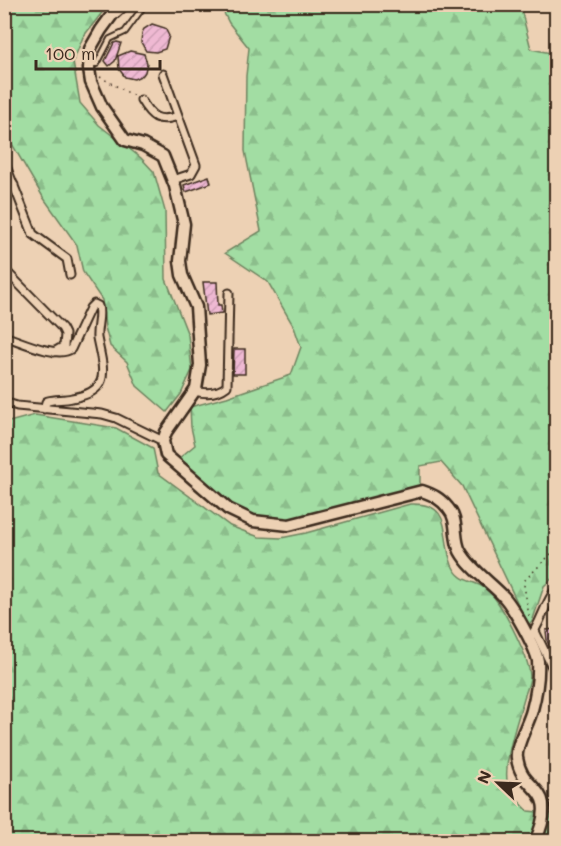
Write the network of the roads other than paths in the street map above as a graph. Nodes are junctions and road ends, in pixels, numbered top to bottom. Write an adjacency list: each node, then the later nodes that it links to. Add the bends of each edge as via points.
1 (120, 4): 4 (street)
2 (129, 4): 4 (lane)
3 (141, 10): 5 (lane, via 125,32 110,39 97,64)
4 (109, 19): 5 (street, via 90,49)
5 (89, 68): 10 (street, via 91,82 113,125 125,140 163,156)
6 (163, 74): 8 (street)
7 (141, 100): 8 (street, via 149,114 162,119)
8 (178, 116): 10 (street, via 196,165 191,174)
9 (4, 161): 11 (street)
10 (173, 180): 18 (street, via 184,224 182,275 196,307 200,365)
11 (14, 185): 12 (street); 14 (street, via 33,234 67,259)
12 (4, 194)
13 (4, 269): 17 (street, via 62,328 64,346)
14 (70, 275)
15 (229, 293): 18 (street, via 227,386 207,394)
16 (4, 336): 17 (street)
17 (54, 352): 20 (street, via 71,349 90,308 98,306 96,330 103,358 96,390 85,396 48,401)
18 (195, 391): 21 (street)
19 (4, 402): 20 (street)
20 (44, 409): 21 (street, via 116,418)
21 (163, 441): 23 (street, via 166,455 178,466 228,509 253,521 288,525 422,491 437,496 450,510 459,549)
22 (556, 589): 23 (street)
23 (532, 631): 24 (street); 25 (street, via 538,676 532,711 516,755 519,766 546,794 551,808 546,827)
24 (556, 675)
25 (535, 842)

